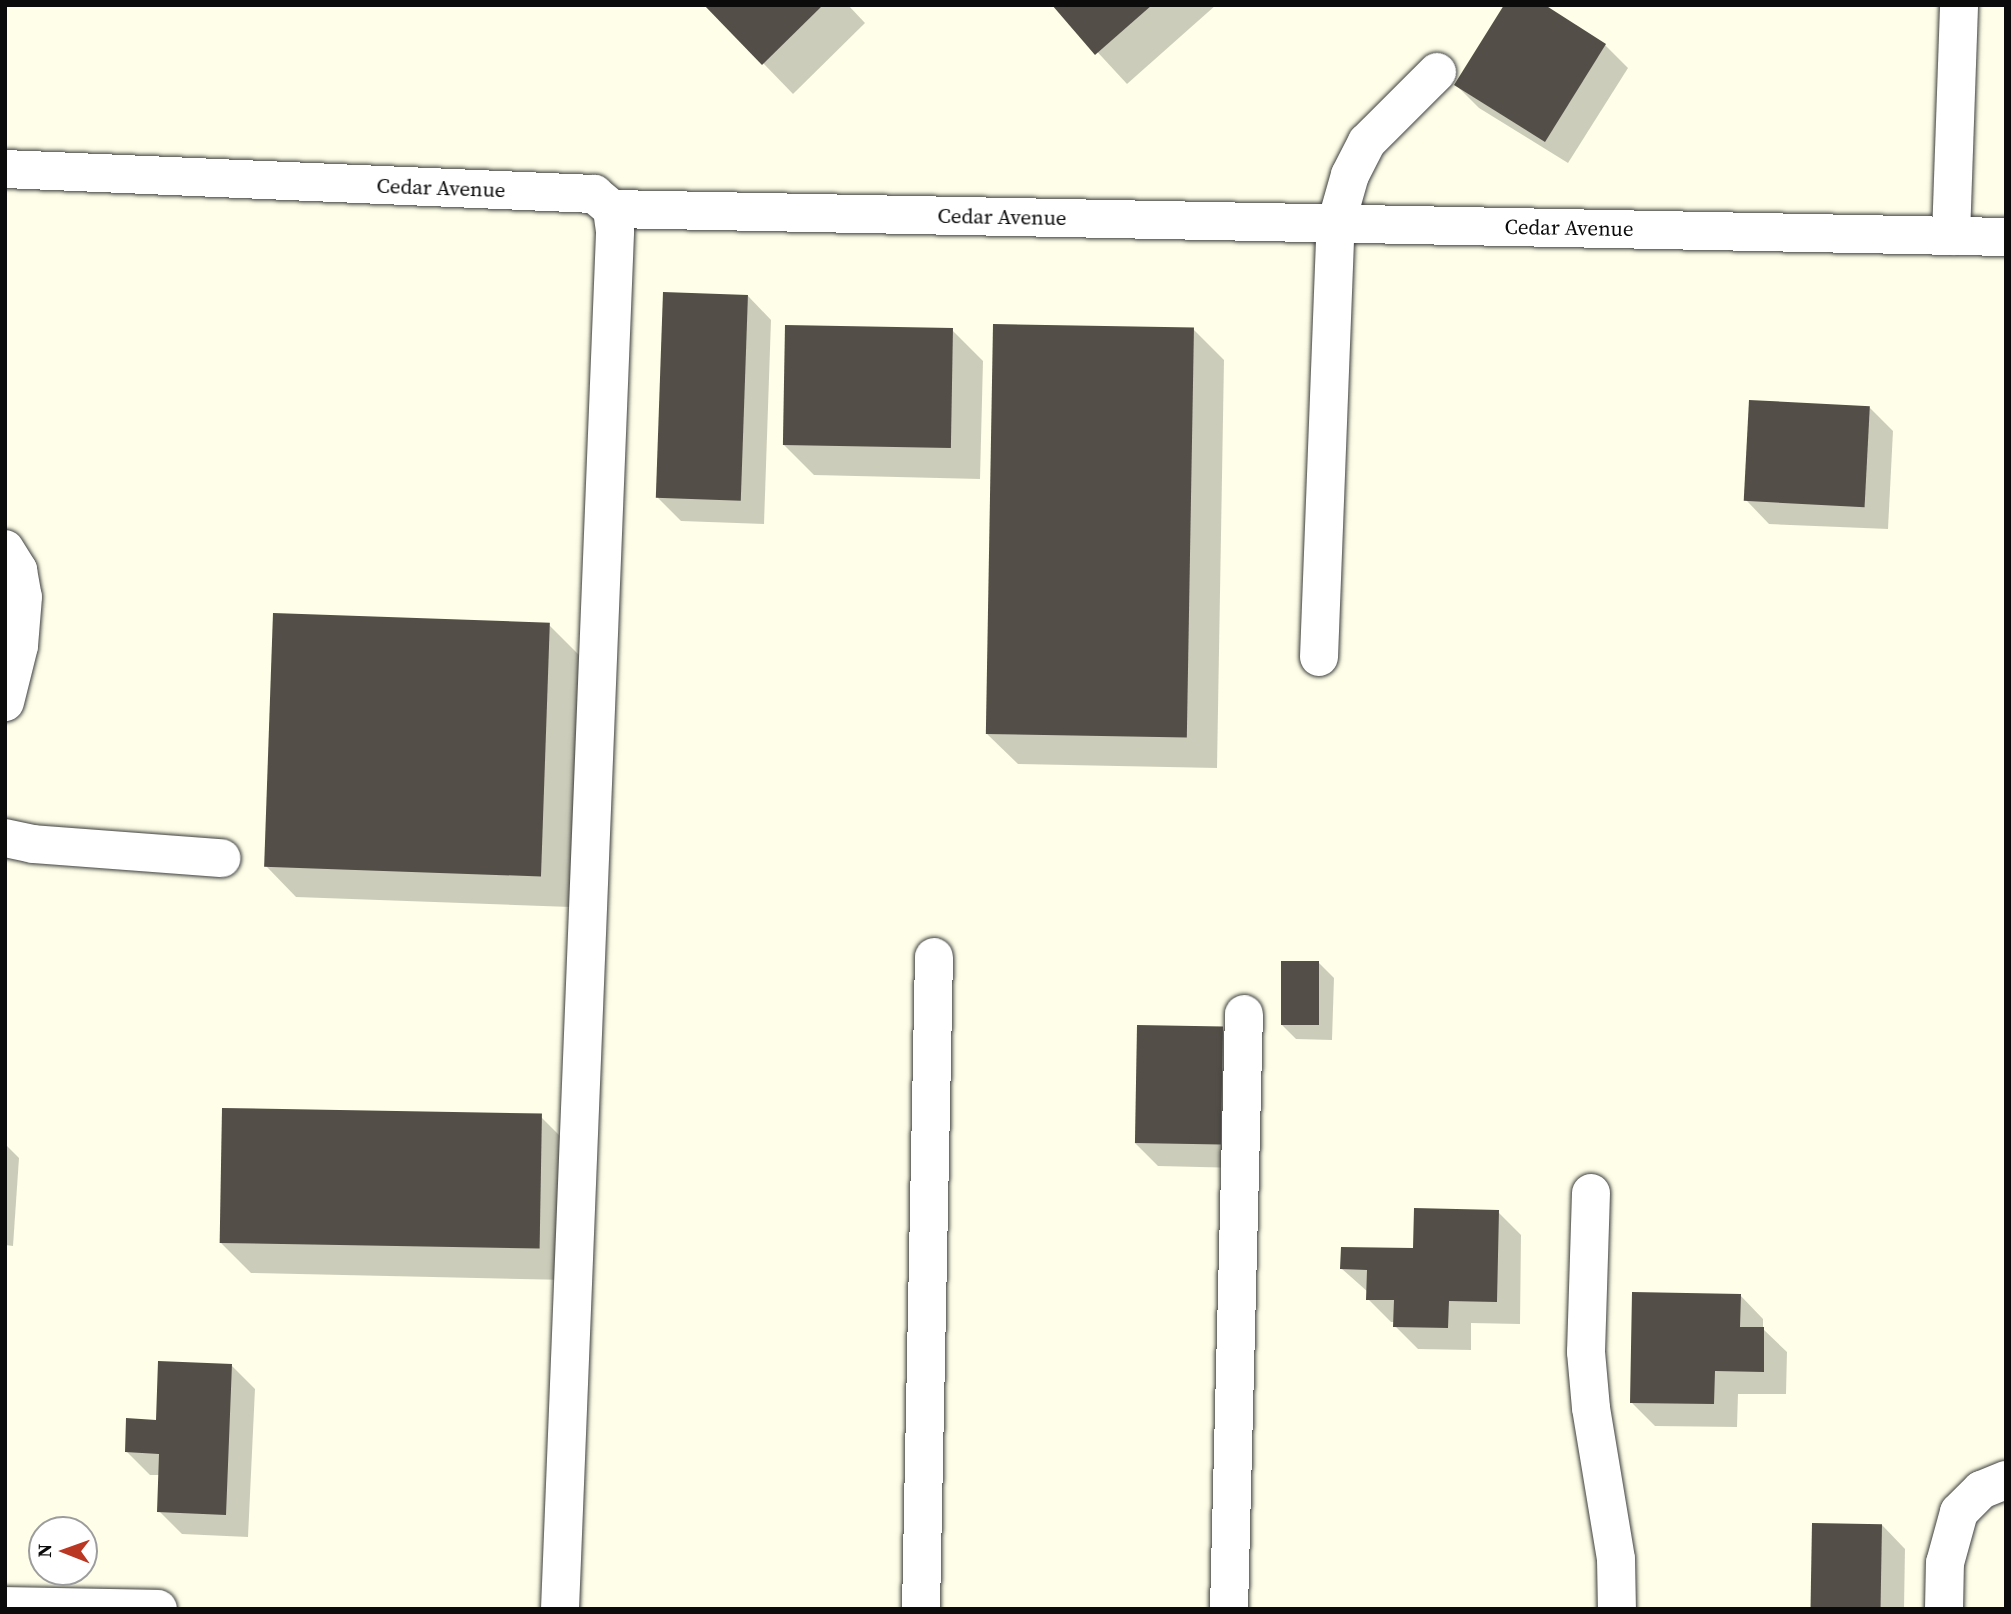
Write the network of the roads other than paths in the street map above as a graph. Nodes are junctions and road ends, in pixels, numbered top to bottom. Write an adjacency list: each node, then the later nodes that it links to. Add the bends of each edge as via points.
1 (1959, 5): 6 (street)
2 (1437, 72): 5 (street, via 1367,142 1350,175)
3 (5, 169): 4 (street, Cedar Avenue, via 594,194)
4 (612, 209): 5 (street, Cedar Avenue); 19 (street, via 615,231)
5 (1336, 224): 6 (street, Cedar Avenue); 9 (street)
6 (1951, 236): 7 (street, Cedar Avenue)
7 (2006, 237)
8 (5, 549): 10 (street, via 18,570 23,597 19,646)
9 (1319, 657)
10 (5, 702)
11 (5, 838): 12 (street)
12 (221, 858)
13 (934, 957): 20 (street)
14 (1244, 1014): 21 (street)
15 (1591, 1192): 22 (street, via 1586,1352 1616,1559)
16 (2006, 1480): 23 (street, via 1981,1490 1959,1511 1945,1563)
17 (5, 1606): 18 (street)
18 (158, 1609)
19 (560, 1609)
20 (921, 1609)
21 (1229, 1609)
22 (1617, 1609)
23 (1944, 1609)

